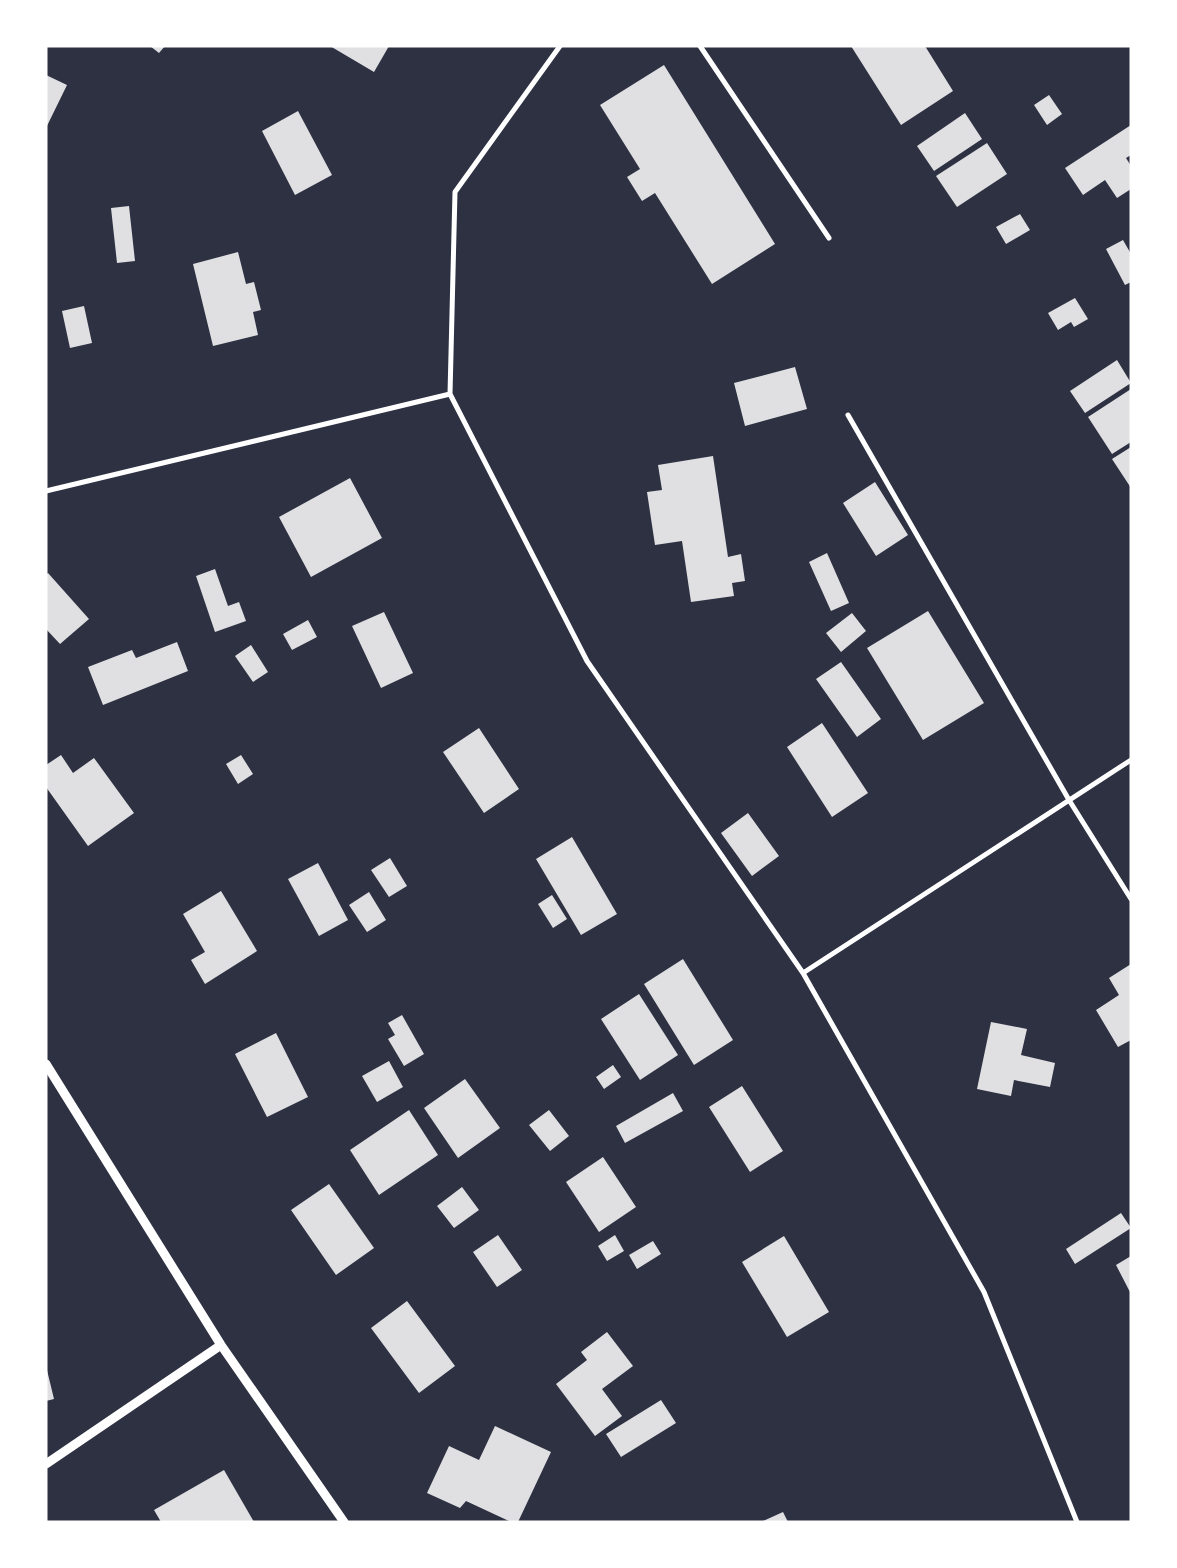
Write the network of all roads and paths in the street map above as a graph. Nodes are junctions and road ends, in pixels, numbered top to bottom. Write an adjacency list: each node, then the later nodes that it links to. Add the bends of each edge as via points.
1 (560, 46): 4 (street, via 455,192)
2 (700, 46): 3 (street)
3 (829, 238)
4 (450, 394): 6 (street); 10 (street, via 587,661)
5 (848, 415): 8 (street)
6 (46, 491)
7 (1131, 760): 8 (street)
8 (1069, 800): 9 (street); 10 (street)
9 (1131, 899)
10 (803, 973): 15 (street, via 984,1292)
11 (46, 1064): 12 (street)
12 (221, 1346): 13 (street); 14 (street)
13 (46, 1464)
14 (344, 1522)
15 (1078, 1522)

